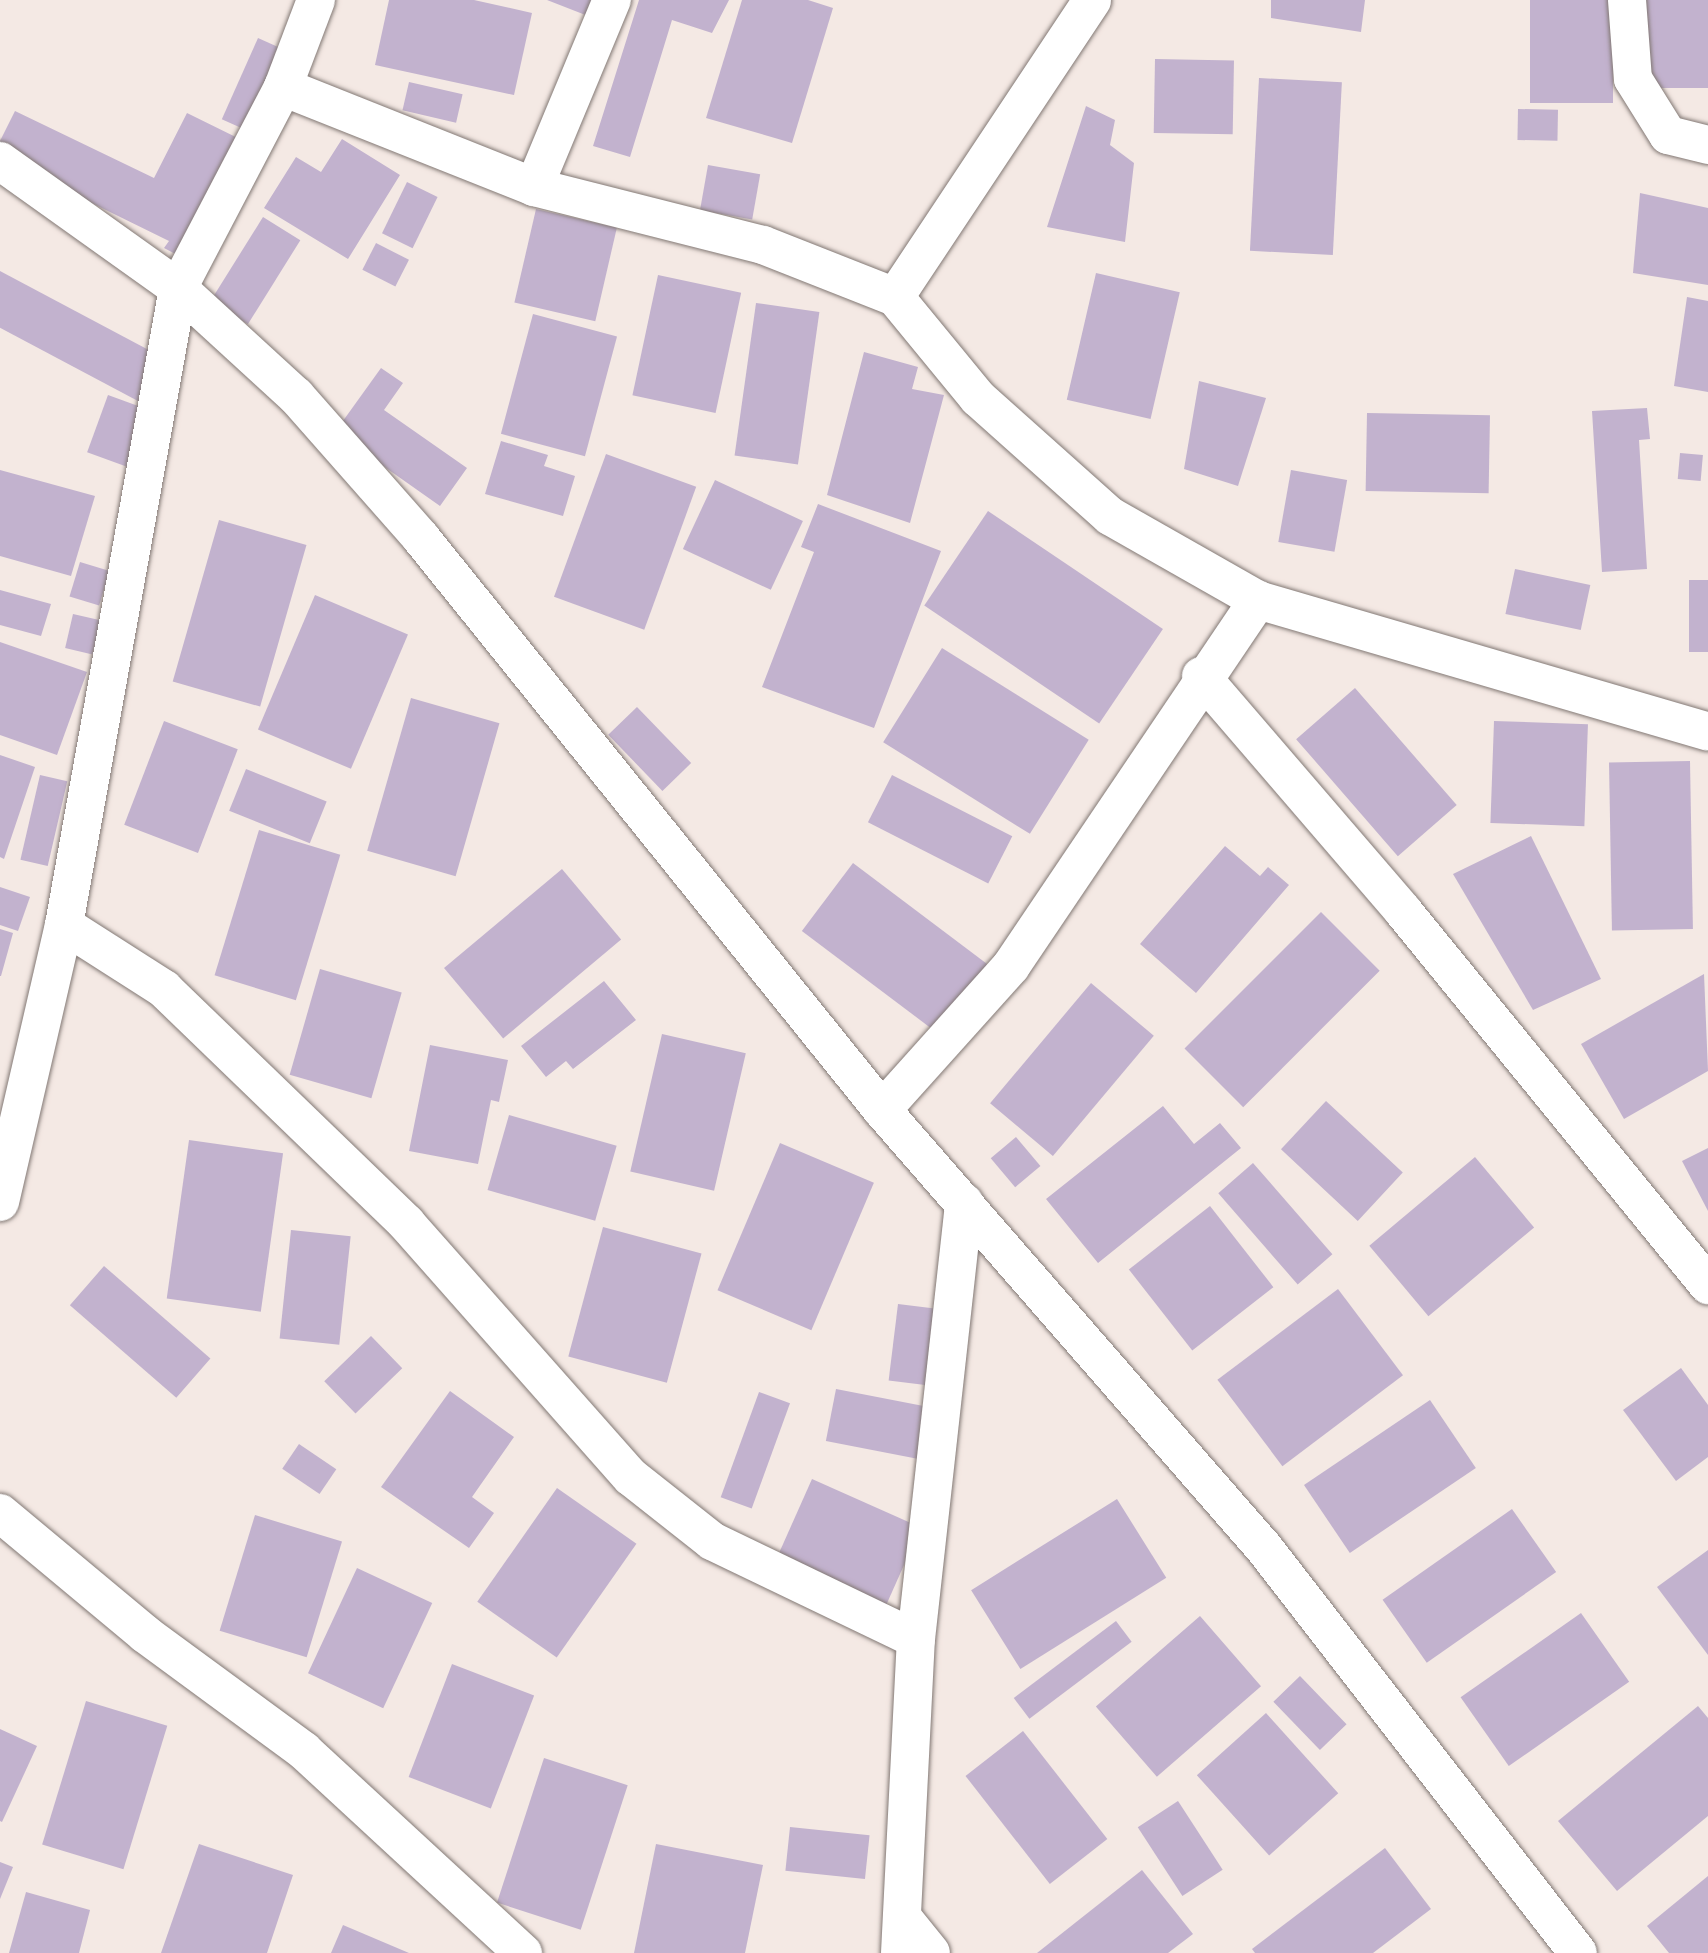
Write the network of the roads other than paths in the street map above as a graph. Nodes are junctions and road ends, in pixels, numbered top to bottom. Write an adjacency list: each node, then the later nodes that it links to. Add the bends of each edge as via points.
1 (316, 0): 5 (street)
2 (612, 0): 8 (street)
3 (1092, 0): 10 (street)
4 (1627, 0): 6 (street, via 1633,79 1668,135)
5 (283, 87): 8 (street); 9 (street)
6 (1708, 145)
7 (0, 161): 9 (street)
8 (534, 187): 10 (street, via 763,245)
9 (178, 288): 14 (street); 15 (street, via 296,396 421,538)
10 (895, 297): 11 (street, via 978,398 1110,516)
11 (1258, 600): 12 (street); 13 (street)
12 (1201, 676): 15 (street, via 1011,966); 18 (street, via 1403,911)
13 (1708, 732)
14 (64, 925): 16 (street); 20 (street, via 164,989 405,1223 631,1477 712,1541)
15 (882, 1110): 17 (street)
16 (0, 1202)
17 (964, 1203): 20 (street); 24 (street, via 1264,1548)
18 (1708, 1285)
19 (0, 1513): 22 (street, via 145,1634 304,1751)
20 (916, 1639): 21 (street)
21 (901, 1935): 23 (street)
22 (523, 1953)
23 (931, 1953)
24 (1578, 1953)

